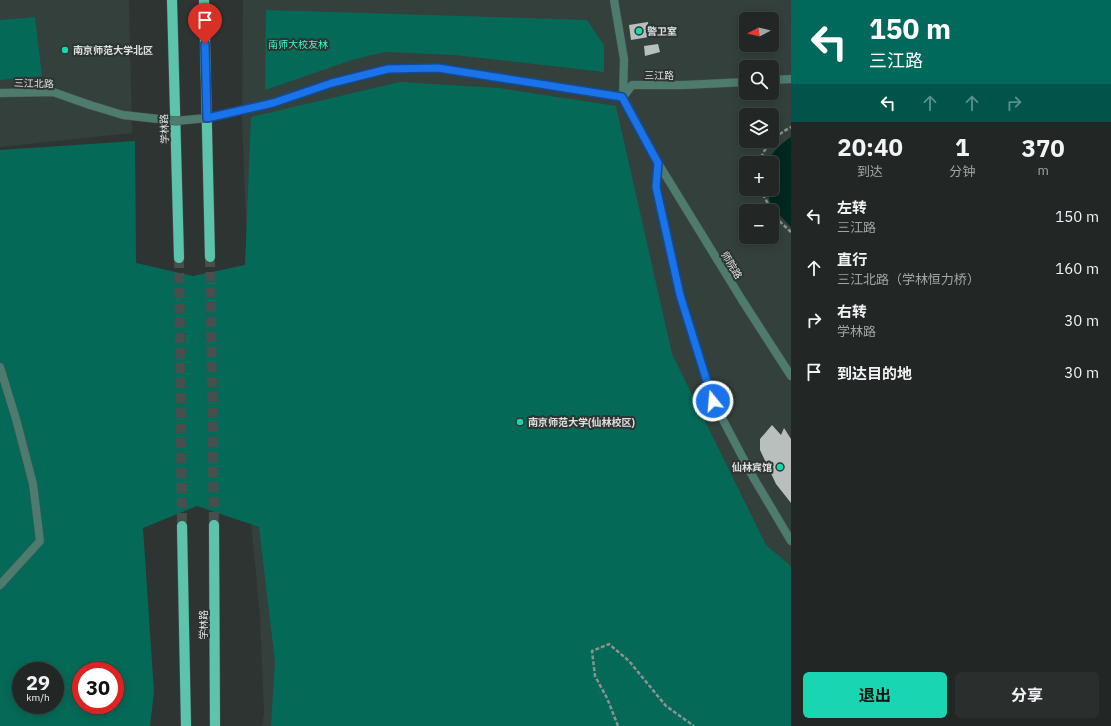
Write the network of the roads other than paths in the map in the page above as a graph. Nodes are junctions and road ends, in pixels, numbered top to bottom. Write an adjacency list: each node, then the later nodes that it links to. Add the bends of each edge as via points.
1 (172, 0): 10 (main road, 学林路)
2 (204, 0): 9 (main road)
3 (614, 0): 8 (street, via 624,59)
4 (791, 79): 5 (street)
5 (779, 80)
6 (739, 82): 8 (street, 三江路, via 632,85)
7 (0, 93): 10 (street, 三江北路, bridge, via 53,92 123,115)
8 (622, 97): 9 (street, 三江北路, bridge, via 438,68 388,69 332,83 273,103); 11 (street, 师院路)
9 (207, 118): 10 (street, 三江北路, bridge); 12 (main road)
10 (176, 121): 13 (main road, 学林路)
11 (658, 163): 15 (street, 师院路); 18 (street, via 656,187 680,295 713,401 753,477)
12 (210, 257)
13 (179, 258)
14 (0, 367): 19 (street, via 34,484 40,541)
15 (791, 376)
16 (214, 525): 21 (main road, 学林路)
17 (182, 526): 20 (main road, 学林路)
18 (791, 541)
19 (0, 585)
20 (186, 726)
21 (215, 726)

